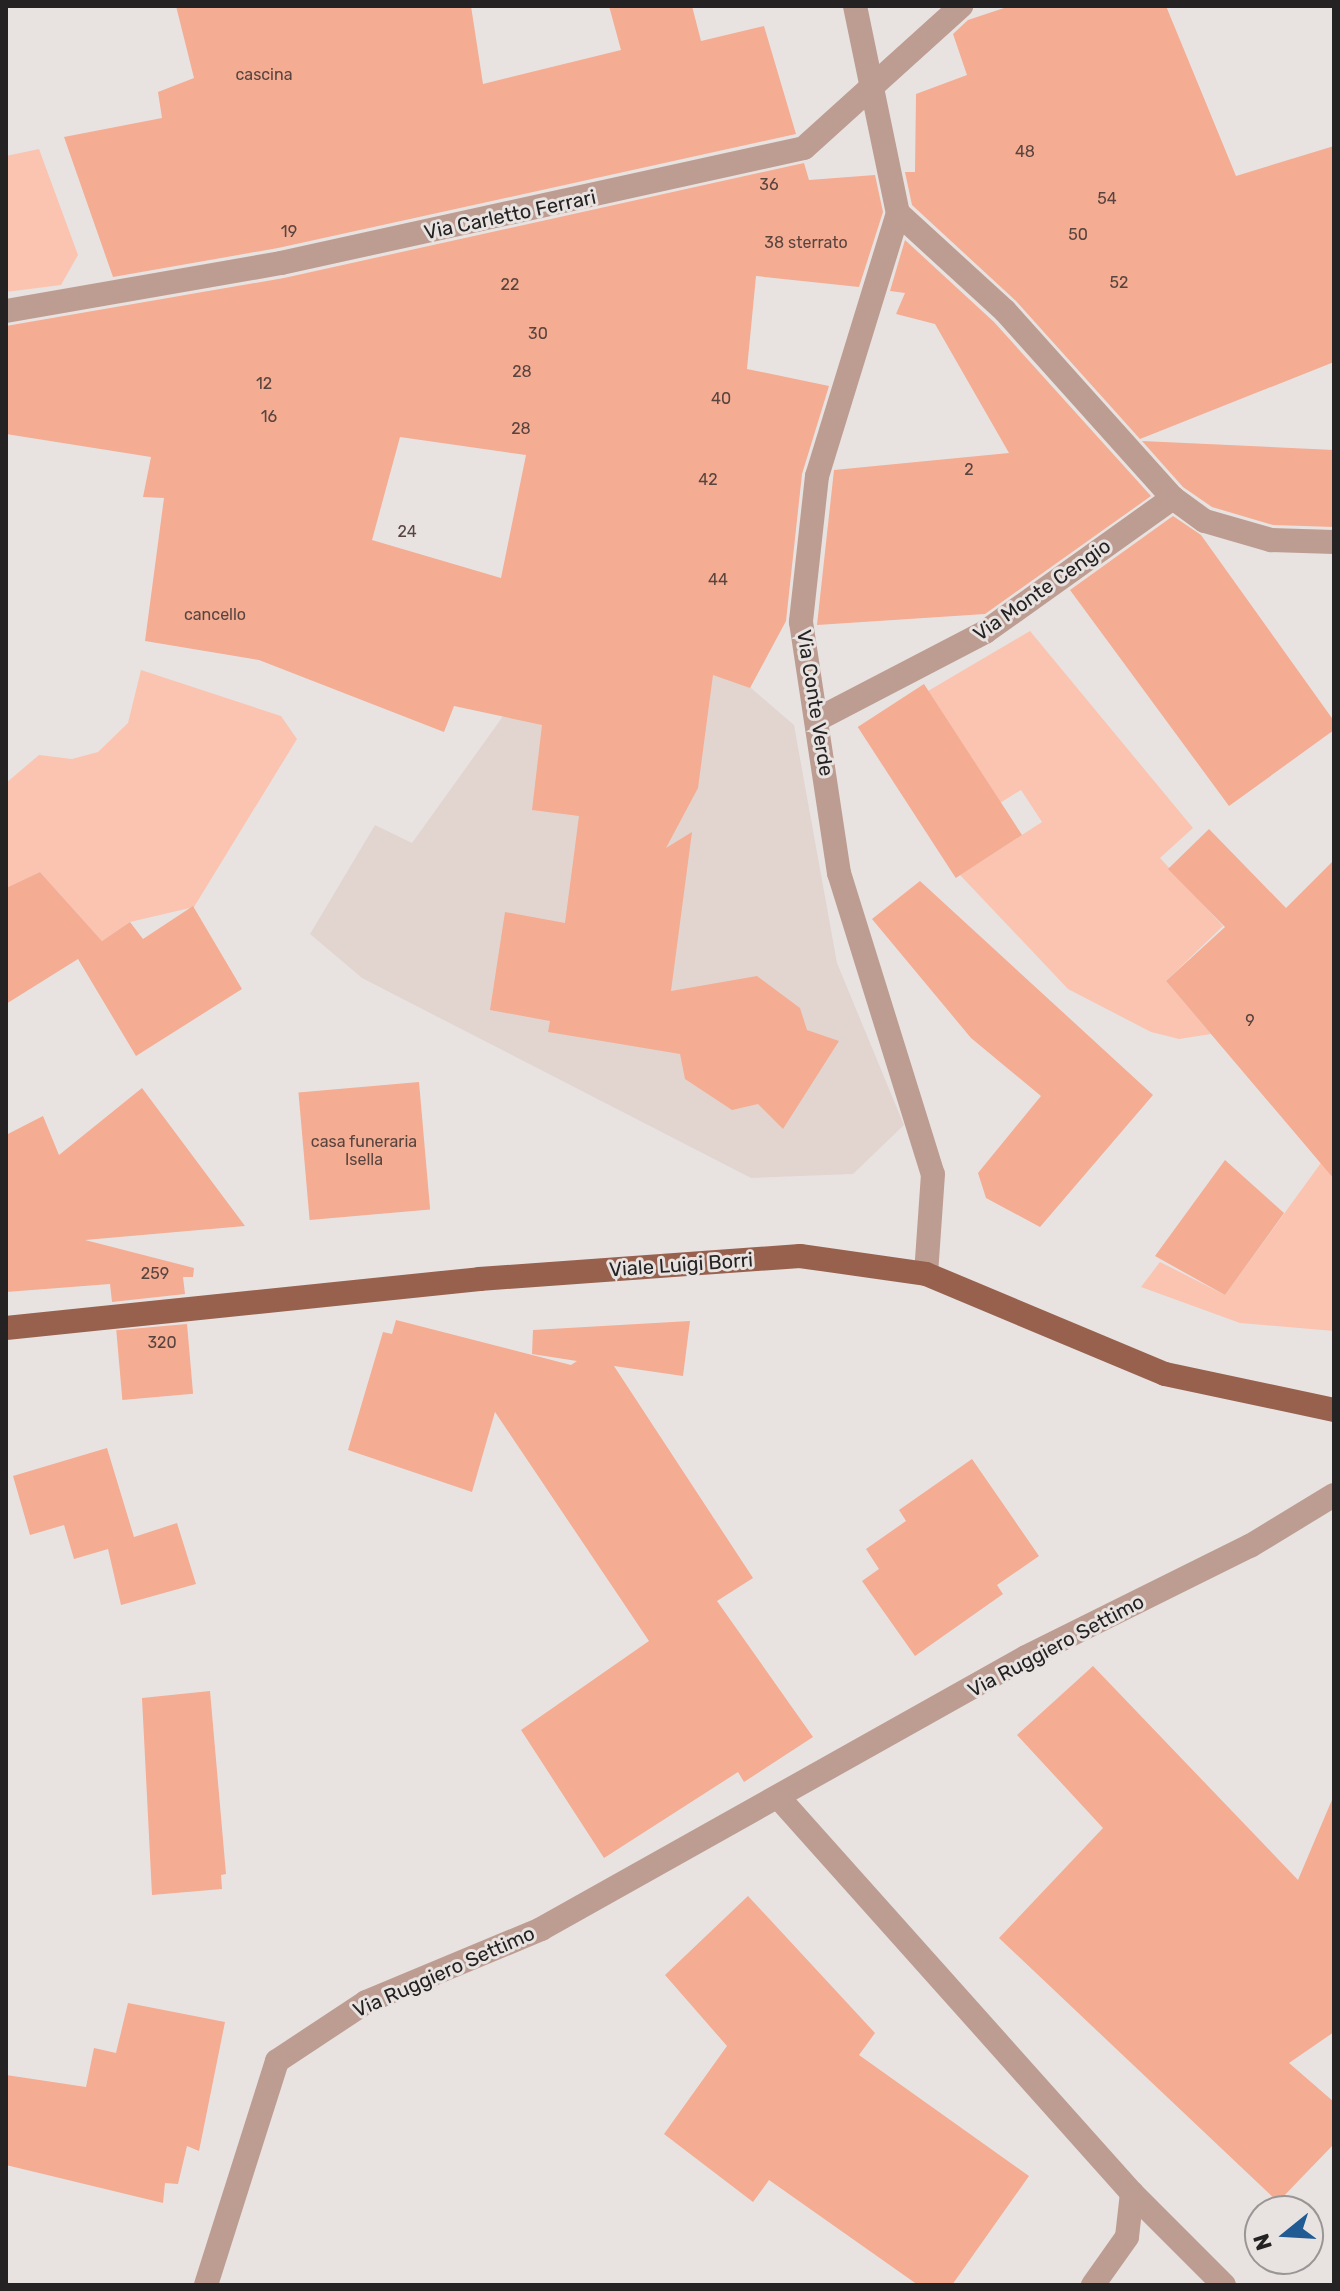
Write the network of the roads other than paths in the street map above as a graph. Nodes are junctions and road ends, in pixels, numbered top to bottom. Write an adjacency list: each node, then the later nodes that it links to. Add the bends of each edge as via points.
1 (855, 6): 3 (street, Via Conte Verde)
2 (961, 6): 3 (street, Via Carletto Ferrari)
3 (875, 84): 4 (street, Via Conte Verde); 5 (street, Via Carletto Ferrari, via 804,148 469,224)
4 (898, 213): 6 (street, via 1005,311); 8 (street, Via Conte Verde, via 817,476 801,622)
5 (6, 311)
6 (1173, 498): 7 (street, via 1205,521 1271,540); 8 (street, Via Monte Cengio, via 985,632)
7 (1334, 542)
8 (820, 718): 9 (street, Via Conte Verde, via 839,873 933,1174)
9 (926, 1274): 10 (main road, Viale Luigi Borri, via 800,1256 479,1279); 11 (main road, Viale Luigi Borri, via 1165,1374)
10 (6, 1328)
11 (1334, 1410)
12 (1334, 1495): 13 (street, Via Ruggiero Settimo, via 1250,1546 1026,1657)
13 (779, 1798): 14 (street); 15 (street, Via Ruggiero Settimo, via 541,1929 366,2002 277,2061)
14 (1132, 2193): 16 (street, via 1127,2237); 17 (street)
15 (206, 2285)
16 (1093, 2285)
17 (1224, 2285)

